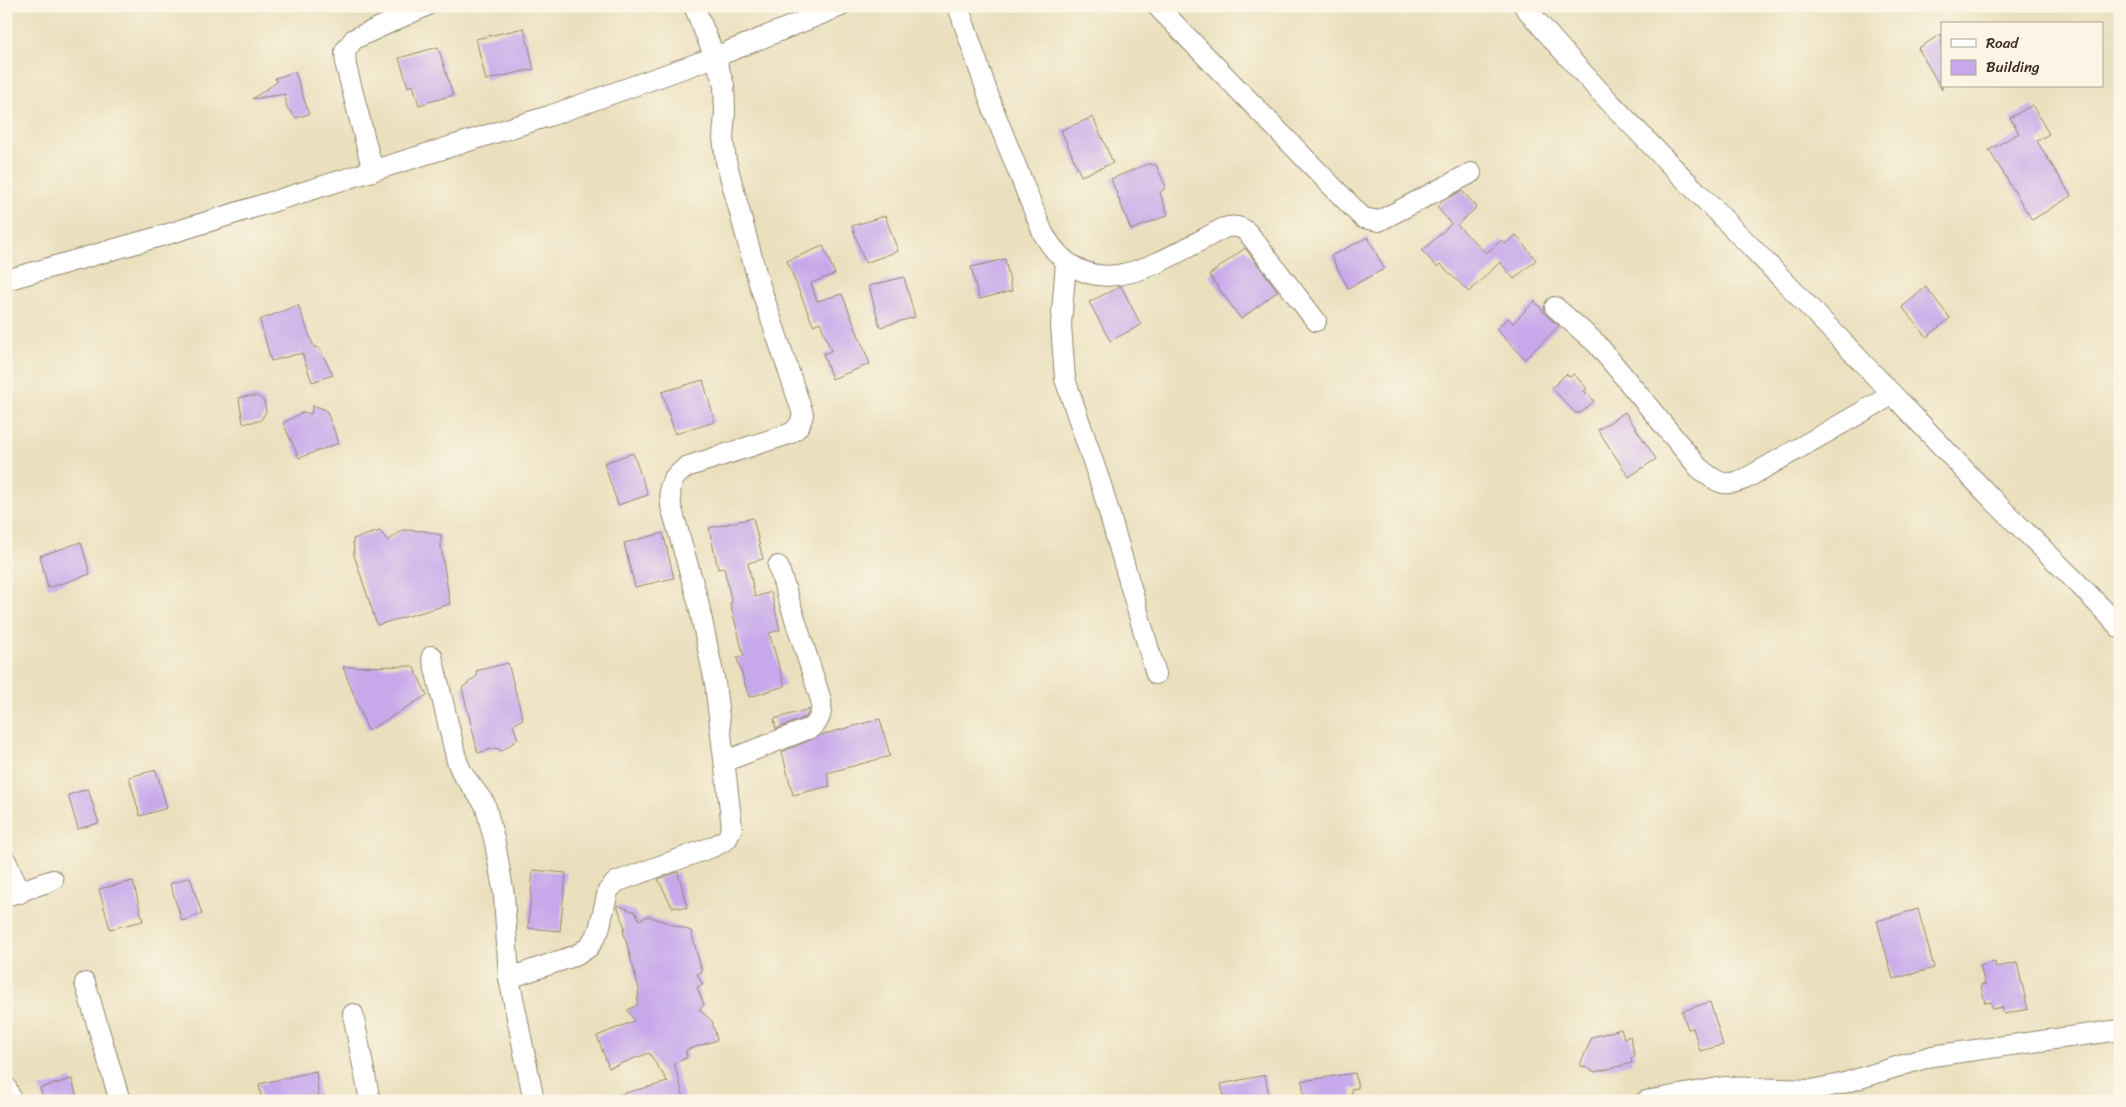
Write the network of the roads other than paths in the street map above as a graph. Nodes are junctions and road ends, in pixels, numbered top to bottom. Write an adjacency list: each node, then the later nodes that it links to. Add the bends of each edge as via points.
1 (426, 6): 8 (street, via 354,39 345,51)
2 (694, 6): 7 (street)
3 (841, 6): 7 (street)
4 (958, 6): 10 (street, via 993,109 1043,232 1052,249)
5 (1157, 6): 9 (street, via 1363,218 1378,220)
6 (1524, 6): 14 (street, via 1619,111)
7 (715, 57): 8 (street, via 568,110); 19 (street, via 724,85 726,161 758,280 803,414 796,430 789,434 686,467 670,488 671,506 708,642)
8 (373, 171): 11 (street)
9 (1471, 173)
10 (1066, 262): 13 (street, via 1083,272 1120,276 1139,270 1224,228 1240,227 1249,234); 18 (street, via 1061,325 1065,379 1105,497)
11 (6, 280)
12 (1555, 307): 14 (street, via 1596,344 1699,468 1716,482 1725,484 1745,479)
13 (1316, 321)
14 (1892, 395): 16 (street)
15 (778, 566): 19 (street, via 822,710 813,727)
16 (2120, 628)
17 (432, 656): 23 (street, via 457,761 485,804 495,842 504,895)
18 (1156, 674)
19 (726, 760): 23 (street, via 732,820 727,839 716,846 616,882 608,891 599,930 589,947 577,955)
20 (6, 861): 22 (street)
21 (53, 880): 22 (street)
22 (13, 895)
23 (508, 978): 31 (street)
24 (85, 983): 29 (street)
25 (352, 1014): 30 (street)
26 (2120, 1030): 32 (street, via 1932,1056 1811,1090 1724,1086)
27 (6, 1087): 28 (street)
28 (12, 1101)
29 (120, 1101)
30 (370, 1101)
31 (534, 1101)
32 (1646, 1101)

